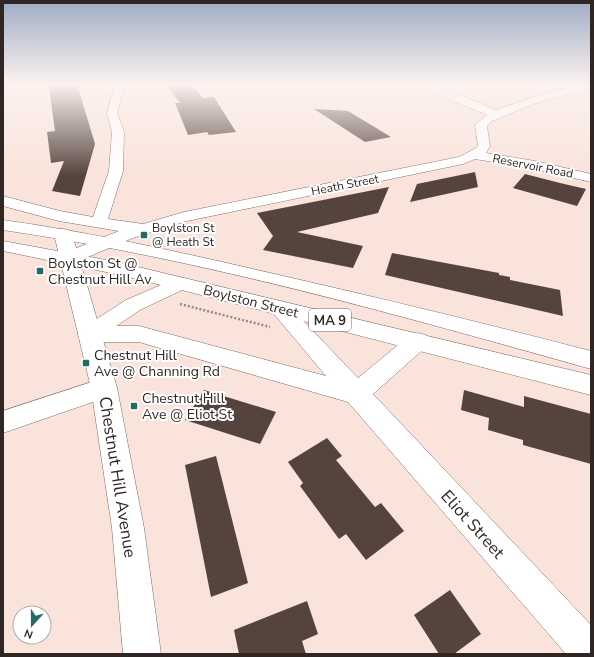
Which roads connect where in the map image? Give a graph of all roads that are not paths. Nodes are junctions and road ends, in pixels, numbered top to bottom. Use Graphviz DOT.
graph roads {
  1 [pos="113,115"];
  2 [pos="495,115"];
  3 [pos="474,155"];
  4 [pos="591,178"];
  5 [pos="3,201"];
  6 [pos="184,217"];
  7 [pos="99,222"];
  8 [pos="3,226"];
  9 [pos="153,226"];
  10 [pos="63,234"];
  11 [pos="105,242"];
  12 [pos="3,246"];
  13 [pos="69,258"];
  14 [pos="178,293"];
  15 [pos="275,318"];
  16 [pos="89,334"];
  17 [pos="418,341"];
  18 [pos="591,360"];
  19 [pos="591,385"];
  20 [pos="104,388"];
  21 [pos="356,394"];
  22 [pos="3,422"];
  23 [pos="591,653"];
  24 [pos="142,654"];
  1 -- 7 [label="main road"];
  2 -- 3 [label="main road"];
  3 -- 4 [label="main road, Reservoir Road"];
  3 -- 6 [label="main road, Heath Street"];
  5 -- 7 [label="main road"];
  6 -- 7 [label="main road"];
  6 -- 9 [label="main road, Heath Street"];
  7 -- 9 [label="main road"];
  8 -- 10 [label="main road, Boylston Street / MA 9"];
  9 -- 11 [label="main road, Heath Street"];
  10 -- 11 [label="main road, Boylston Street / MA 9"];
  10 -- 13 [label="main road, Chestnut Hill Avenue"];
  11 -- 13 [label="main road, Heath Street"];
  11 -- 18 [label="main road, Boylston Street / MA 9"];
  12 -- 13 [label="main road, Boylston Street / MA 9"];
  13 -- 14 [label="main road, Boylston Street / MA 9"];
  13 -- 16 [label="main road, Chestnut Hill Avenue"];
  14 -- 15 [label="main road, Boylston Street / MA 9"];
  14 -- 16 [label="main road"];
  15 -- 17 [label="main road, Boylston Street / MA 9"];
  15 -- 21 [label="main road, Eliot Street"];
  16 -- 20 [label="main road, Chestnut Hill Avenue"];
  16 -- 21 [label="main road"];
  17 -- 19 [label="main road, Boylston Street / MA 9"];
  17 -- 21 [label="main road"];
  20 -- 22 [label="main road"];
  20 -- 24 [label="main road, Chestnut Hill Avenue"];
  21 -- 23 [label="main road, Eliot Street"];
}
